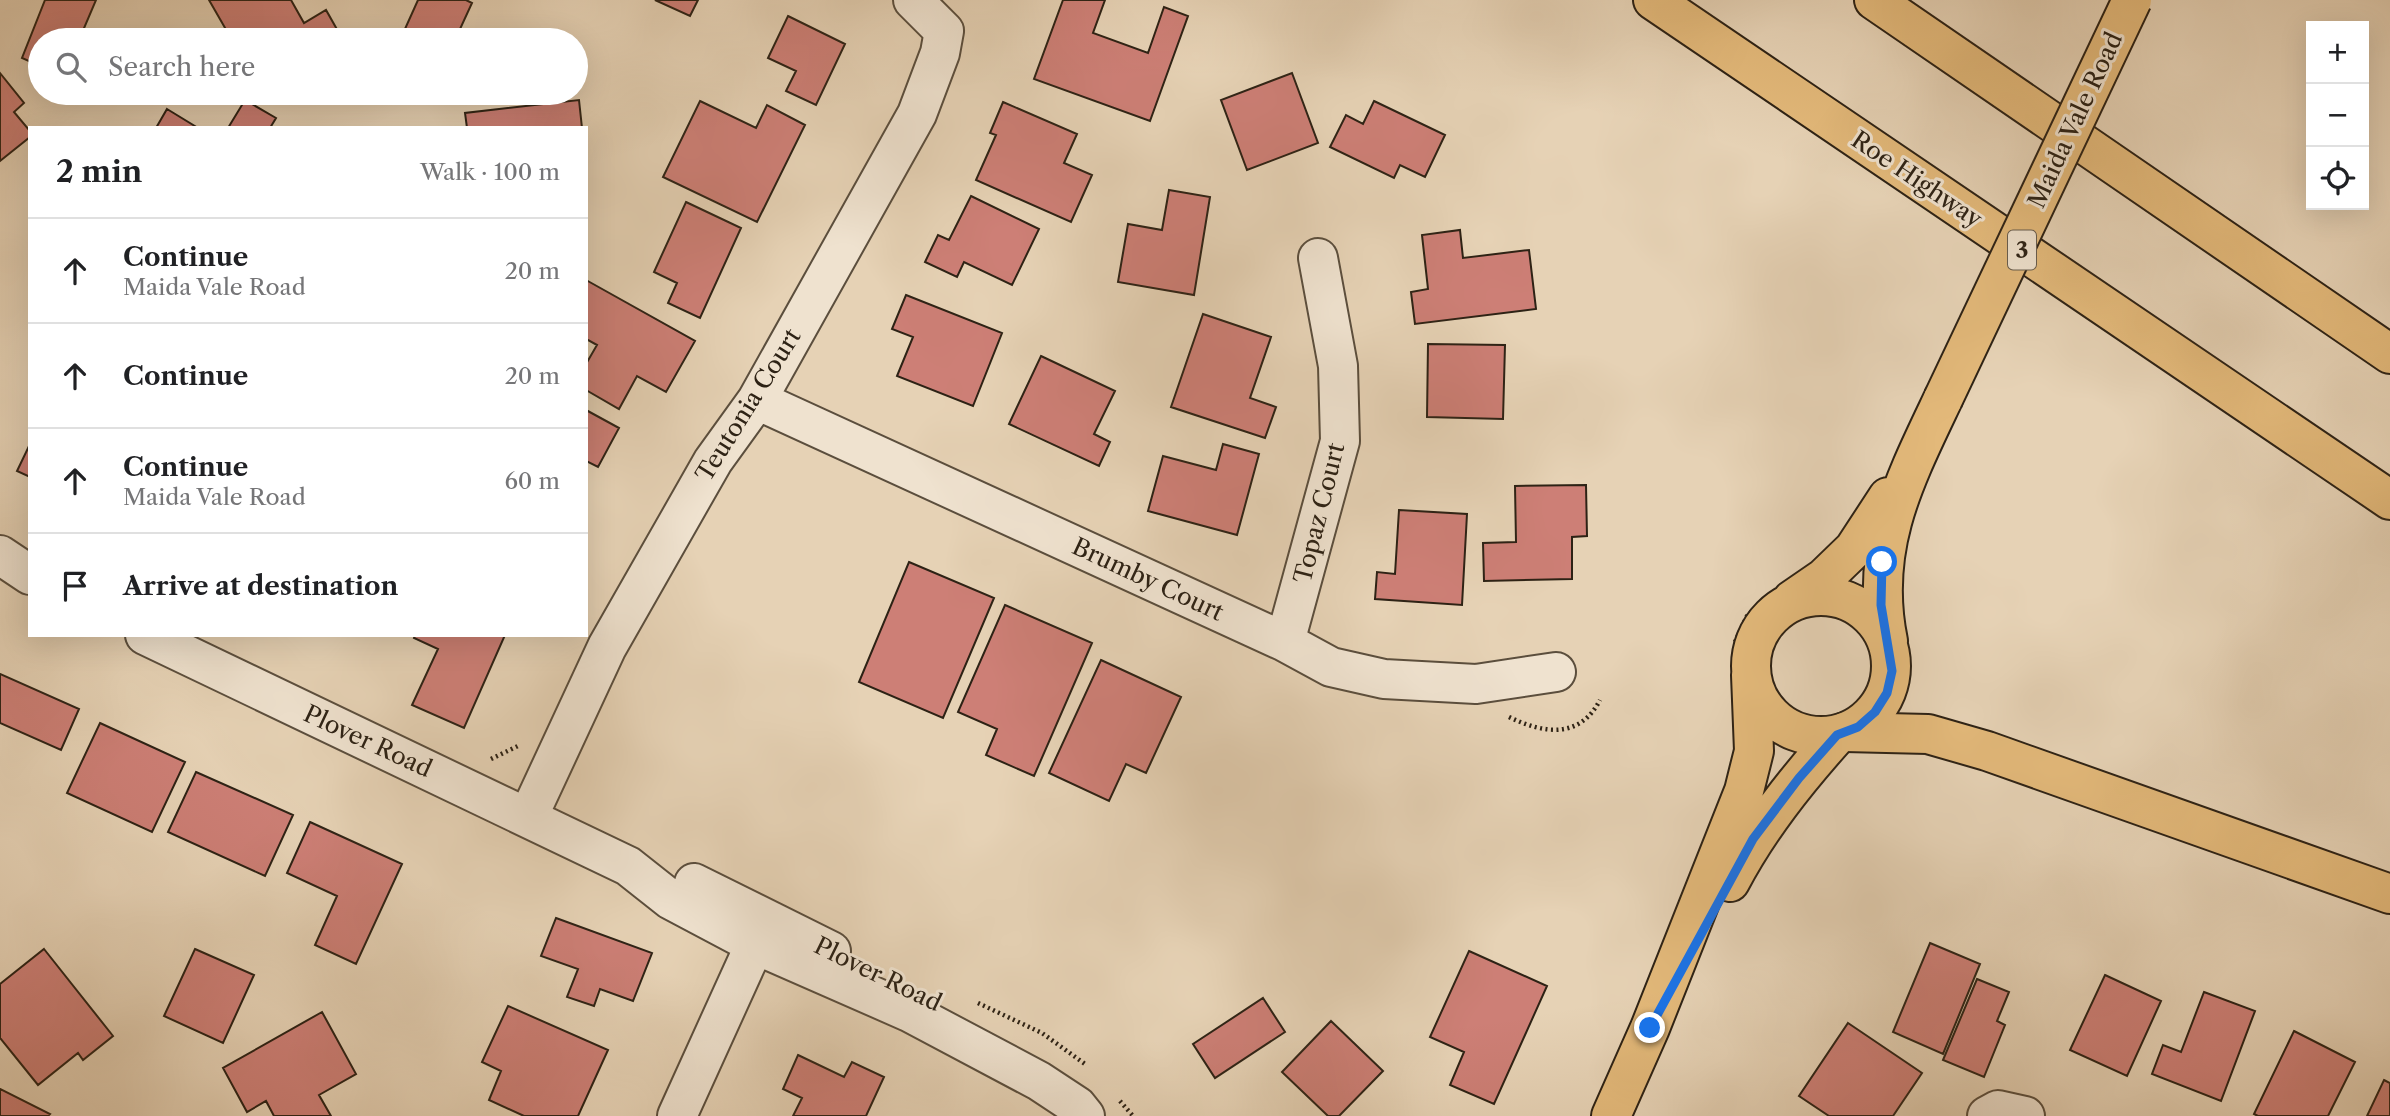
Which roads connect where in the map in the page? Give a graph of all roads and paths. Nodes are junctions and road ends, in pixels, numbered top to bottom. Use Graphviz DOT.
graph roads {
  1 [pos="913,0"];
  2 [pos="1653,0"];
  3 [pos="1874,0"];
  4 [pos="2132,0"];
  5 [pos="1318,258"];
  6 [pos="2390,354"];
  7 [pos="757,400"];
  8 [pos="1910,467"];
  9 [pos="2390,500"];
  10 [pos="0,555"];
  11 [pos="28,574"];
  12 [pos="1778,610"];
  13 [pos="149,637"];
  14 [pos="1285,642"];
  15 [pos="1890,649"];
  16 [pos="1556,672"];
  17 [pos="1751,675"];
  18 [pos="1600,700"];
  19 [pos="1502,713"];
  20 [pos="1841,734"];
  21 [pos="528,817"];
  22 [pos="2390,894"];
  23 [pos="760,931"];
  24 [pos="1650,1028"];
  25 [pos="677,1116"];
  26 [pos="1085,1116"];
  27 [pos="1110,1116"];
  28 [pos="1611,1116"];
  29 [pos="1987,1116"];
  30 [pos="2025,1116"];
  1 -- 7 [label="street, Teutonia Court"];
  2 -- 9 [label="main road, Roe Highway / 3"];
  3 -- 6 [label="main road"];
  4 -- 8 [label="main road, Maida Vale Road, bridge"];
  5 -- 14 [label="street, Topaz Court"];
  7 -- 14 [label="street, Brumby Court"];
  7 -- 21 [label="street, Teutonia Court"];
  8 -- 12 [label="main road, Maida Vale Road"];
  8 -- 15 [label="main road, Maida Vale Road"];
  10 -- 11 [label="street"];
  12 -- 15 [label="main road"];
  12 -- 17 [label="main road"];
  13 -- 21 [label="street, Plover Road"];
  14 -- 16 [label="street, Brumby Court"];
  15 -- 20 [label="main road"];
  17 -- 20 [label="main road"];
  17 -- 24 [label="main road"];
  18 -- 19 [label="path"];
  20 -- 22 [label="main road"];
  20 -- 24 [label="main road"];
  21 -- 23 [label="street, Plover Road"];
  23 -- 25 [label="street"];
  23 -- 26 [label="street, Plover Road"];
  23 -- 27 [label="street, Plover Road"];
  24 -- 28 [label="main road"];
  29 -- 30 [label="street"];
}
